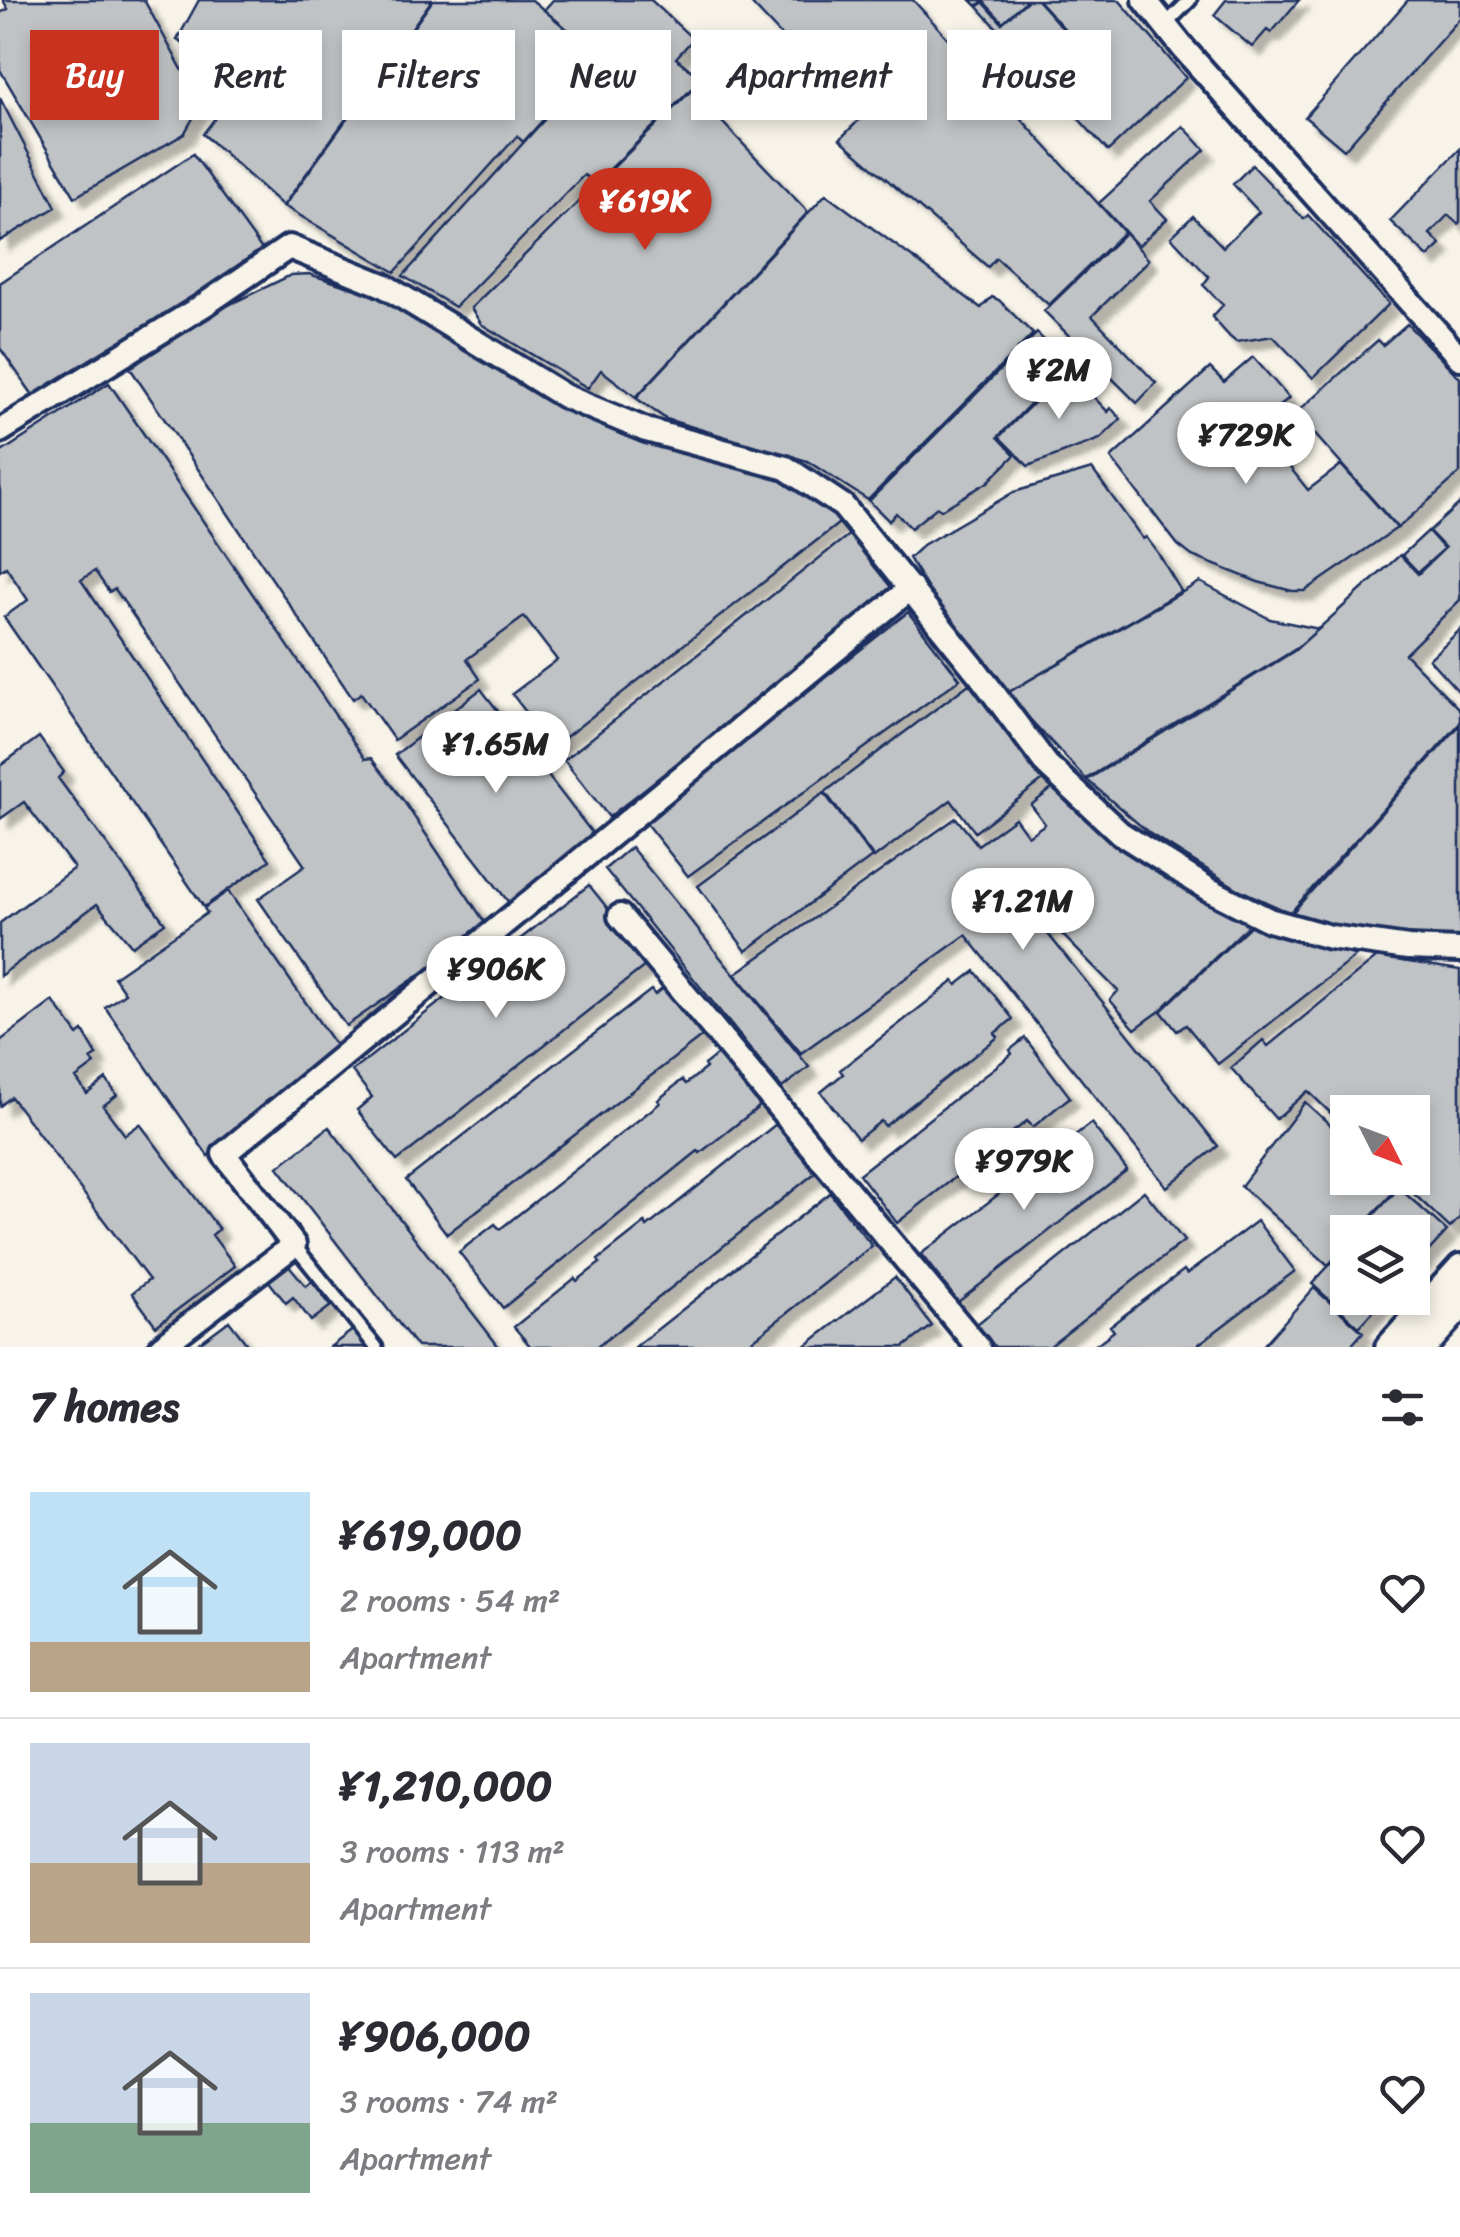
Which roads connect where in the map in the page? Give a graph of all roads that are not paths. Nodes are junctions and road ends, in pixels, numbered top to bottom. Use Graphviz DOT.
graph roads {
  1 [pos="1145,0"];
  2 [pos="1190,0"];
  3 [pos="1165,25"];
  4 [pos="1460,358"];
  5 [pos="0,431"];
  6 [pos="911,588"];
  7 [pos="620,916"];
  8 [pos="1460,950"];
  9 [pos="294,1245"];
  10 [pos="1460,1266"];
  11 [pos="1460,1297"];
  12 [pos="162,1347"];
  13 [pos="376,1347"];
  14 [pos="978,1347"];
  15 [pos="1387,1347"];
  16 [pos="1415,1347"];
  1 -- 3 [label="street"];
  2 -- 3 [label="lane"];
  3 -- 4 [label="street"];
  5 -- 6 [label="street"];
  6 -- 8 [label="street"];
  6 -- 9 [label="street"];
  7 -- 14 [label="street"];
  9 -- 12 [label="street"];
  9 -- 13 [label="lane"];
  10 -- 15 [label="street"];
  11 -- 16 [label="main road"];
}
